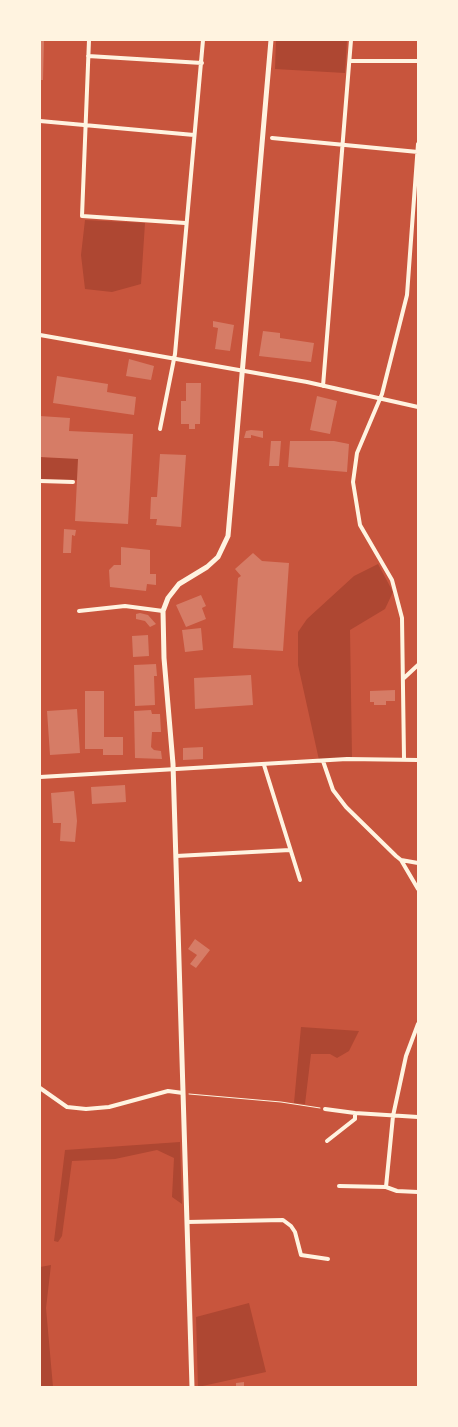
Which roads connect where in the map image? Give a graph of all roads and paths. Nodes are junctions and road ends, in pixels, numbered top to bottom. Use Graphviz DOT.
graph roads {
  1 [pos="88,40"];
  2 [pos="203,40"];
  3 [pos="271,40"];
  4 [pos="351,40"];
  5 [pos="88,56"];
  6 [pos="350,61"];
  7 [pos="418,61"];
  8 [pos="202,63"];
  9 [pos="40,121"];
  10 [pos="84,124"];
  11 [pos="194,135"];
  12 [pos="272,138"];
  13 [pos="342,144"];
  14 [pos="418,144"];
  15 [pos="418,152"];
  16 [pos="186,223"];
  17 [pos="40,335"];
  18 [pos="174,359"];
  19 [pos="242,371"];
  20 [pos="324,386"];
  21 [pos="380,398"];
  22 [pos="418,408"];
  23 [pos="160,428"];
  24 [pos="40,481"];
  25 [pos="73,482"];
  26 [pos="79,611"];
  27 [pos="163,611"];
  28 [pos="418,665"];
  29 [pos="404,678"];
  30 [pos="404,758"];
  31 [pos="418,760"];
  32 [pos="323,761"];
  33 [pos="264,765"];
  34 [pos="173,770"];
  35 [pos="40,777"];
  36 [pos="290,850"];
  37 [pos="176,856"];
  38 [pos="401,860"];
  39 [pos="418,863"];
  40 [pos="300,880"];
  41 [pos="418,889"];
  42 [pos="418,1024"];
  43 [pos="40,1088"];
  44 [pos="183,1093"];
  45 [pos="325,1109"];
  46 [pos="355,1113"];
  47 [pos="393,1116"];
  48 [pos="418,1117"];
  49 [pos="327,1141"];
  50 [pos="339,1186"];
  51 [pos="386,1187"];
  52 [pos="418,1192"];
  53 [pos="187,1222"];
  54 [pos="328,1259"];
  55 [pos="192,1387"];
  1 -- 5 [label="street"];
  2 -- 8 [label="street"];
  3 -- 19 [label="street"];
  4 -- 6 [label="street"];
  5 -- 8 [label="street"];
  5 -- 10 [label="street"];
  6 -- 7 [label="street"];
  6 -- 13 [label="street"];
  8 -- 11 [label="street"];
  9 -- 10 [label="street"];
  10 -- 11 [label="street"];
  10 -- 16 [label="street"];
  11 -- 16 [label="street"];
  12 -- 13 [label="street"];
  13 -- 15 [label="street"];
  13 -- 20 [label="street"];
  14 -- 15 [label="street"];
  15 -- 21 [label="street"];
  16 -- 18 [label="street"];
  17 -- 18 [label="street"];
  18 -- 19 [label="street"];
  18 -- 23 [label="street"];
  19 -- 20 [label="street"];
  19 -- 27 [label="street"];
  20 -- 21 [label="street"];
  21 -- 22 [label="street"];
  21 -- 29 [label="street"];
  24 -- 25 [label="street"];
  26 -- 27 [label="street"];
  27 -- 34 [label="street"];
  28 -- 29 [label="street"];
  29 -- 30 [label="street"];
  30 -- 31 [label="street"];
  30 -- 32 [label="street"];
  32 -- 33 [label="street"];
  32 -- 38 [label="street"];
  33 -- 34 [label="street"];
  33 -- 36 [label="street"];
  34 -- 35 [label="street"];
  34 -- 37 [label="street"];
  36 -- 37 [label="street"];
  36 -- 40 [label="street"];
  37 -- 44 [label="street"];
  38 -- 39 [label="street"];
  38 -- 41 [label="street"];
  42 -- 47 [label="street"];
  43 -- 44 [label="street"];
  44 -- 45 [label="path"];
  44 -- 53 [label="street"];
  45 -- 46 [label="street"];
  46 -- 47 [label="street"];
  46 -- 49 [label="street"];
  47 -- 48 [label="street"];
  47 -- 51 [label="street"];
  50 -- 51 [label="street"];
  51 -- 52 [label="street"];
  53 -- 54 [label="street"];
  53 -- 55 [label="street"];
}
